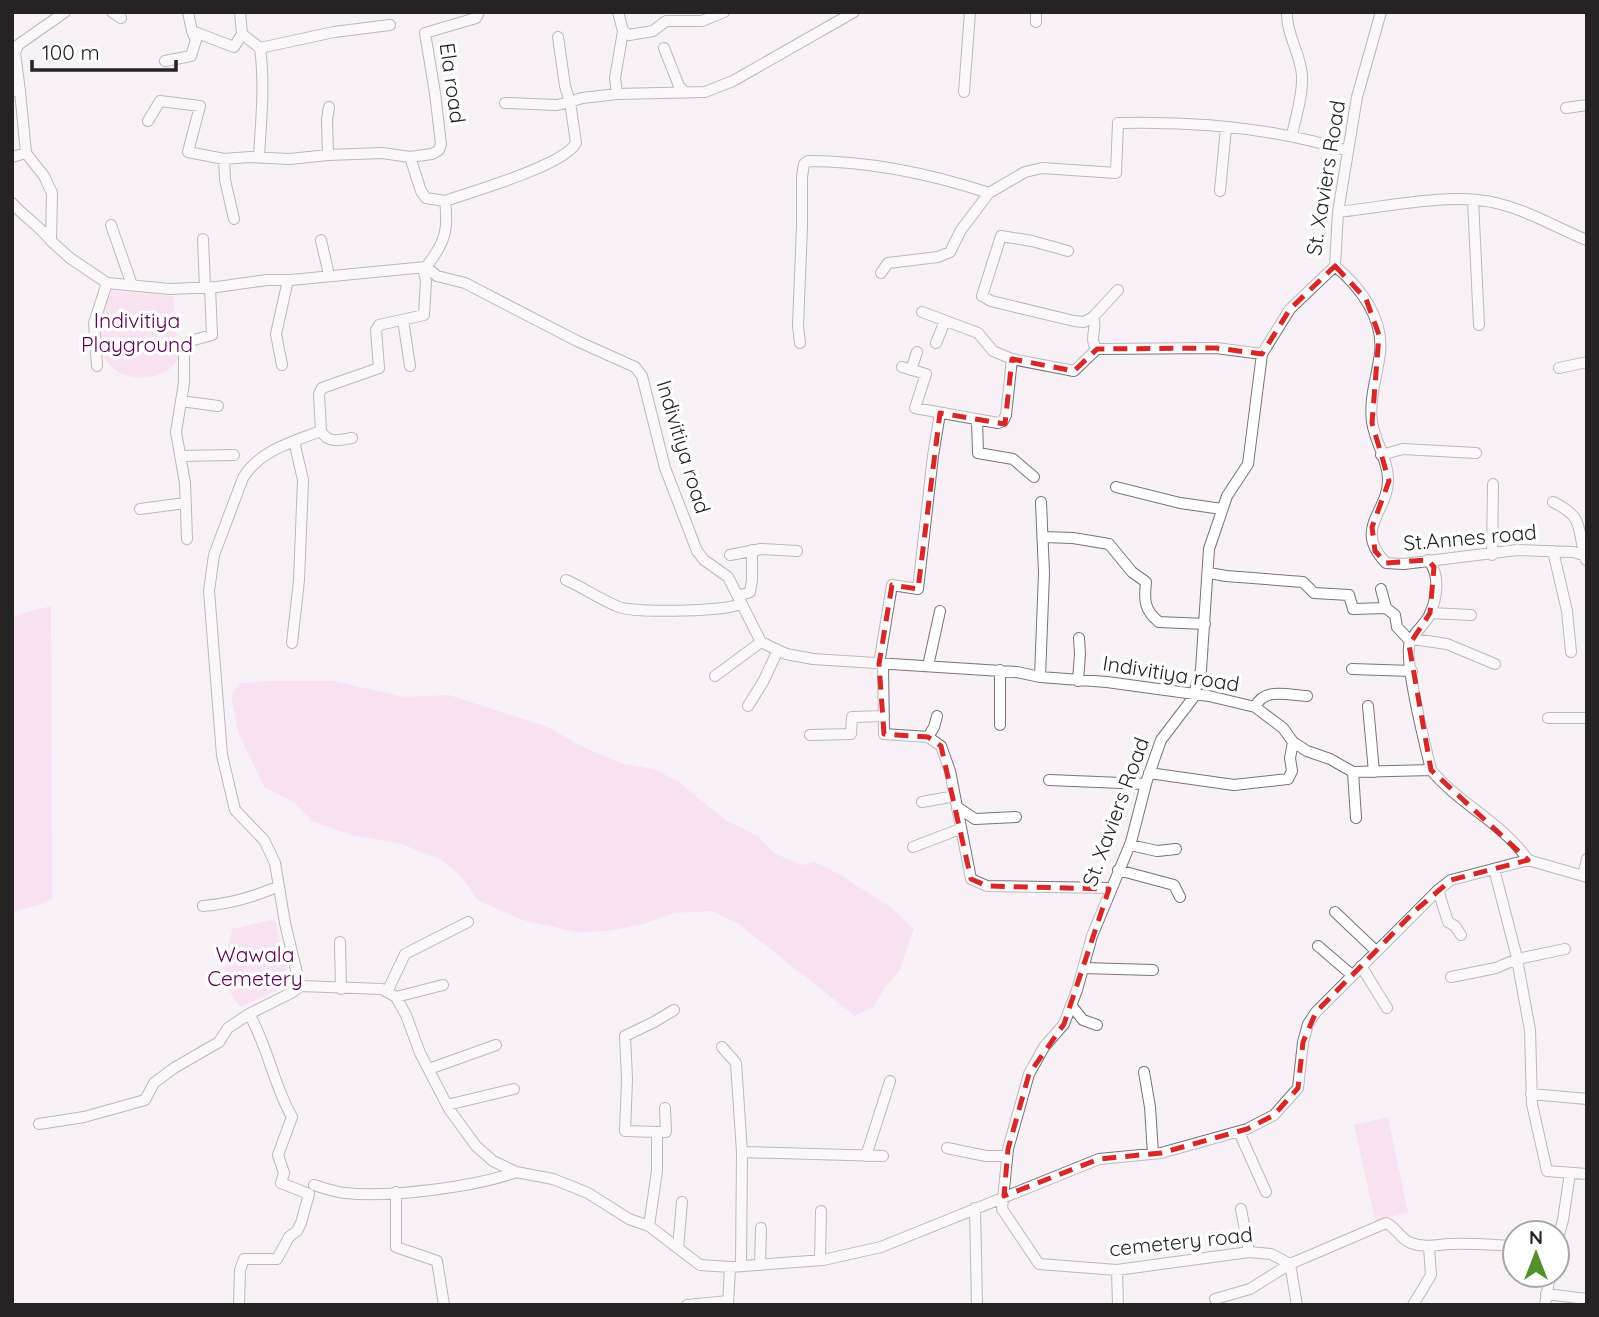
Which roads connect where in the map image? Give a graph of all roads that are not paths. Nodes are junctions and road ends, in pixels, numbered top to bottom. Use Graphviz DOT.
graph roads {
  1 [pos="65,12"];
  2 [pos="188,12"];
  3 [pos="240,12"];
  4 [pos="479,12"];
  5 [pos="618,12"];
  6 [pos="724,12"];
  7 [pos="854,12"];
  8 [pos="970,12"];
  9 [pos="1287,12"];
  10 [pos="1381,12"];
  11 [pos="667,17"];
  12 [pos="390,25"];
  13 [pos="192,31"];
  14 [pos="623,31"];
  15 [pos="242,34"];
  16 [pos="558,37"];
  17 [pos="15,45"];
  18 [pos="260,48"];
  19 [pos="664,48"];
  20 [pos="165,61"];
  21 [pos="16,91"];
  22 [pos="964,92"];
  23 [pos="686,93"];
  24 [pos="617,94"];
  25 [pos="570,102"];
  26 [pos="505,103"];
  27 [pos="1587,105"];
  28 [pos="329,107"];
  29 [pos="1566,108"];
  30 [pos="148,121"];
  31 [pos="1226,128"];
  32 [pos="1292,135"];
  33 [pos="1348,151"];
  34 [pos="26,153"];
  35 [pos="328,155"];
  36 [pos="12,157"];
  37 [pos="259,157"];
  38 [pos="410,157"];
  39 [pos="224,159"];
  40 [pos="1220,191"];
  41 [pos="989,193"];
  42 [pos="1473,200"];
  43 [pos="446,201"];
  44 [pos="12,203"];
  45 [pos="1338,212"];
  46 [pos="234,219"];
  47 [pos="111,225"];
  48 [pos="203,239"];
  49 [pos="321,240"];
  50 [pos="1587,240"];
  51 [pos="51,241"];
  52 [pos="1068,251"];
  53 [pos="1335,265"];
  54 [pos="424,267"];
  55 [pos="881,273"];
  56 [pos="328,275"];
  57 [pos="288,280"];
  58 [pos="107,283"];
  59 [pos="132,285"];
  60 [pos="208,287"];
  61 [pos="1118,289"];
  62 [pos="922,312"];
  63 [pos="1093,317"];
  64 [pos="404,320"];
  65 [pos="945,321"];
  66 [pos="1479,325"];
  67 [pos="936,342"];
  68 [pos="800,343"];
  69 [pos="1097,349"];
  70 [pos="917,352"];
  71 [pos="1262,354"];
  72 [pos="1012,359"];
  73 [pos="1587,362"];
  74 [pos="282,365"];
  75 [pos="97,366"];
  76 [pos="410,366"];
  77 [pos="1559,368"];
  78 [pos="181,401"];
  79 [pos="218,406"];
  80 [pos="940,413"];
  81 [pos="977,419"];
  82 [pos="321,430"];
  83 [pos="352,438"];
  84 [pos="294,441"];
  85 [pos="1476,453"];
  86 [pos="1381,454"];
  87 [pos="234,455"];
  88 [pos="180,456"];
  89 [pos="1034,477"];
  90 [pos="1493,484"];
  91 [pos="1115,487"];
  92 [pos="1041,502"];
  93 [pos="1553,502"];
  94 [pos="185,503"];
  95 [pos="140,509"];
  96 [pos="1222,509"];
  97 [pos="1043,537"];
  98 [pos="187,539"];
  99 [pos="752,550"];
  100 [pos="797,551"];
  101 [pos="1553,551"];
  102 [pos="730,555"];
  103 [pos="1492,555"];
  104 [pos="1586,558"];
  105 [pos="1428,560"];
  106 [pos="1209,573"];
  107 [pos="566,580"];
  108 [pos="1381,589"];
  109 [pos="740,600"];
  110 [pos="1386,608"];
  111 [pos="940,611"];
  112 [pos="1430,613"];
  113 [pos="1471,615"];
  114 [pos="1205,624"];
  115 [pos="1079,638"];
  116 [pos="1412,640"];
  117 [pos="761,642"];
  118 [pos="292,643"];
  119 [pos="778,650"];
  120 [pos="1571,652"];
  121 [pos="881,664"];
  122 [pos="1495,664"];
  123 [pos="929,666"];
  124 [pos="1352,669"];
  125 [pos="1000,670"];
  126 [pos="1412,671"];
  127 [pos="715,676"];
  128 [pos="1040,677"];
  129 [pos="1078,681"];
  130 [pos="1194,693"];
  131 [pos="1307,696"];
  132 [pos="748,706"];
  133 [pos="1368,706"];
  134 [pos="1255,707"];
  135 [pos="884,716"];
  136 [pos="937,716"];
  137 [pos="1548,718"];
  138 [pos="1587,718"];
  139 [pos="1000,725"];
  140 [pos="810,735"];
  141 [pos="928,737"];
  142 [pos="1293,742"];
  143 [pos="1431,770"];
  144 [pos="1353,772"];
  145 [pos="1374,772"];
  146 [pos="1147,778"];
  147 [pos="1049,780"];
  148 [pos="922,802"];
  149 [pos="956,802"];
  150 [pos="1016,817"];
  151 [pos="1356,818"];
  152 [pos="961,829"];
  153 [pos="1130,845"];
  154 [pos="913,847"];
  155 [pos="1176,849"];
  156 [pos="1587,859"];
  157 [pos="1528,860"];
  158 [pos="1494,869"];
  159 [pos="1118,870"];
  160 [pos="1585,877"];
  161 [pos="279,886"];
  162 [pos="1110,888"];
  163 [pos="1438,890"];
  164 [pos="1180,897"];
  165 [pos="203,906"];
  166 [pos="1335,912"];
  167 [pos="468,922"];
  168 [pos="1461,935"];
  169 [pos="340,943"];
  170 [pos="1318,946"];
  171 [pos="1565,949"];
  172 [pos="1376,951"];
  173 [pos="1517,959"];
  174 [pos="1361,966"];
  175 [pos="1083,968"];
  176 [pos="1153,970"];
  177 [pos="1352,975"];
  178 [pos="1451,977"];
  179 [pos="443,985"];
  180 [pos="300,986"];
  181 [pos="341,989"];
  182 [pos="392,995"];
  183 [pos="1071,1005"];
  184 [pos="1387,1008"];
  185 [pos="674,1010"];
  186 [pos="249,1014"];
  187 [pos="1097,1026"];
  188 [pos="496,1045"];
  189 [pos="722,1046"];
  190 [pos="429,1069"];
  191 [pos="1144,1072"];
  192 [pos="890,1082"];
  193 [pos="514,1089"];
  194 [pos="1531,1094"];
  195 [pos="1587,1099"];
  196 [pos="447,1105"];
  197 [pos="665,1108"];
  198 [pos="38,1124"];
  199 [pos="657,1132"];
  200 [pos="1239,1132"];
  201 [pos="947,1148"];
  202 [pos="742,1152"];
  203 [pos="1153,1154"];
  204 [pos="866,1156"];
  205 [pos="883,1156"];
  206 [pos="1007,1156"];
  207 [pos="516,1172"];
  208 [pos="1570,1174"];
  209 [pos="1587,1174"];
  210 [pos="314,1185"];
  211 [pos="396,1192"];
  212 [pos="1266,1192"];
  213 [pos="1004,1196"];
  214 [pos="682,1202"];
  215 [pos="975,1208"];
  216 [pos="1241,1209"];
  217 [pos="821,1211"];
  218 [pos="1563,1219"];
  219 [pos="649,1226"];
  220 [pos="761,1228"];
  221 [pos="1501,1246"];
  222 [pos="1429,1247"];
  223 [pos="678,1248"];
  224 [pos="1249,1252"];
  225 [pos="820,1260"];
  226 [pos="1290,1264"];
  227 [pos="760,1265"];
  228 [pos="735,1267"];
  229 [pos="1117,1270"];
  230 [pos="1215,1299"];
  231 [pos="1545,1299"];
  232 [pos="1587,1299"];
  233 [pos="728,1303"];
  234 [pos="239,1305"];
  235 [pos="444,1305"];
  236 [pos="687,1305"];
  237 [pos="977,1305"];
  238 [pos="1118,1305"];
  239 [pos="1297,1305"];
  240 [pos="1413,1305"];
  1 -- 17 [label="street"];
  2 -- 13 [label="street"];
  3 -- 15 [label="street"];
  4 -- 38 [label="street, Ela road"];
  5 -- 14 [label="street"];
  6 -- 11 [label="street"];
  7 -- 23 [label="street"];
  8 -- 22 [label="street"];
  9 -- 32 [label="street"];
  10 -- 33 [label="street, St. Xaviers Road"];
  11 -- 14 [label="street"];
  12 -- 18 [label="street"];
  13 -- 15 [label="street"];
  13 -- 20 [label="street"];
  14 -- 24 [label="street"];
  15 -- 18 [label="street"];
  16 -- 25 [label="street"];
  17 -- 21 [label="street"];
  18 -- 37 [label="street"];
  19 -- 23 [label="street"];
  21 -- 34 [label="street"];
  23 -- 24 [label="street"];
  24 -- 25 [label="street"];
  25 -- 26 [label="street"];
  25 -- 43 [label="street"];
  27 -- 29 [label="street"];
  28 -- 35 [label="street"];
  30 -- 39 [label="street"];
  31 -- 32 [label="street"];
  31 -- 40 [label="street"];
  31 -- 41 [label="street"];
  32 -- 33 [label="street"];
  33 -- 45 [label="street, St. Xaviers Road"];
  34 -- 36 [label="street"];
  34 -- 51 [label="street"];
  35 -- 37 [label="street"];
  35 -- 38 [label="street"];
  37 -- 39 [label="street"];
  38 -- 43 [label="street"];
  39 -- 46 [label="street"];
  41 -- 55 [label="street"];
  41 -- 68 [label="street"];
  42 -- 45 [label="street"];
  42 -- 50 [label="street"];
  42 -- 66 [label="street"];
  43 -- 54 [label="street"];
  44 -- 51 [label="street, Indivitiya road"];
  45 -- 53 [label="street, St. Xaviers Road"];
  47 -- 59 [label="street"];
  48 -- 60 [label="street"];
  49 -- 56 [label="street"];
  51 -- 58 [label="street, Indivitiya road"];
  52 -- 63 [label="street"];
  53 -- 71 [label="street, St. Xaviers Road"];
  53 -- 86 [label="street, St.Annes road"];
  54 -- 56 [label="street, Indivitiya road"];
  54 -- 64 [label="street"];
  54 -- 109 [label="street, Indivitiya road"];
  56 -- 57 [label="street, Indivitiya road"];
  57 -- 60 [label="street, Indivitiya road"];
  57 -- 74 [label="street"];
  58 -- 59 [label="street, Indivitiya road"];
  58 -- 75 [label="street"];
  59 -- 60 [label="street, Indivitiya road"];
  60 -- 78 [label="street"];
  61 -- 63 [label="street"];
  62 -- 65 [label="street"];
  63 -- 69 [label="street"];
  64 -- 76 [label="street"];
  64 -- 82 [label="street"];
  65 -- 67 [label="street"];
  65 -- 72 [label="street"];
  69 -- 71 [label="street"];
  69 -- 72 [label="street"];
  70 -- 80 [label="street"];
  71 -- 96 [label="street, St. Xaviers Road"];
  72 -- 81 [label="street"];
  73 -- 77 [label="street"];
  78 -- 79 [label="street"];
  78 -- 88 [label="street"];
  80 -- 81 [label="street"];
  80 -- 121 [label="street"];
  81 -- 89 [label="street"];
  82 -- 83 [label="street"];
  82 -- 84 [label="street"];
  84 -- 118 [label="street"];
  84 -- 161 [label="street"];
  85 -- 86 [label="street"];
  86 -- 105 [label="street, St.Annes road"];
  87 -- 88 [label="street"];
  88 -- 94 [label="street"];
  90 -- 103 [label="street"];
  91 -- 96 [label="street"];
  92 -- 97 [label="street"];
  93 -- 104 [label="street"];
  94 -- 95 [label="street"];
  94 -- 98 [label="street"];
  96 -- 106 [label="street, St. Xaviers Road"];
  97 -- 114 [label="street"];
  97 -- 128 [label="street"];
  99 -- 100 [label="street"];
  99 -- 102 [label="street"];
  99 -- 109 [label="street"];
  101 -- 103 [label="street, St.Annes road"];
  101 -- 104 [label="street, St.Annes road"];
  101 -- 120 [label="street"];
  103 -- 105 [label="street, St.Annes road"];
  105 -- 112 [label="street"];
  106 -- 110 [label="street"];
  106 -- 114 [label="street, St. Xaviers Road"];
  107 -- 109 [label="street"];
  108 -- 110 [label="street"];
  109 -- 117 [label="street, Indivitiya road"];
  110 -- 116 [label="street"];
  111 -- 123 [label="street"];
  112 -- 113 [label="street"];
  112 -- 116 [label="street"];
  114 -- 130 [label="street, St. Xaviers Road"];
  115 -- 129 [label="street"];
  116 -- 122 [label="street"];
  116 -- 126 [label="street"];
  117 -- 119 [label="street, Indivitiya road"];
  117 -- 127 [label="street"];
  119 -- 121 [label="street, Indivitiya road"];
  119 -- 132 [label="street"];
  121 -- 123 [label="street, Indivitiya road"];
  121 -- 135 [label="street"];
  123 -- 125 [label="street, Indivitiya road"];
  124 -- 126 [label="street"];
  125 -- 128 [label="street, Indivitiya road"];
  125 -- 139 [label="street"];
  126 -- 143 [label="street"];
  128 -- 129 [label="street, Indivitiya road"];
  129 -- 130 [label="street, Indivitiya road"];
  130 -- 134 [label="street, Indivitiya road"];
  130 -- 146 [label="street, St. Xaviers Road"];
  131 -- 134 [label="street"];
  133 -- 145 [label="street"];
  134 -- 142 [label="street, Indivitiya road"];
  135 -- 140 [label="street"];
  135 -- 141 [label="street"];
  136 -- 141 [label="street"];
  137 -- 138 [label="street"];
  141 -- 149 [label="street"];
  142 -- 144 [label="street, Indivitiya road"];
  142 -- 146 [label="street"];
  143 -- 145 [label="street, Indivitiya road"];
  143 -- 157 [label="street"];
  144 -- 145 [label="street, Indivitiya road"];
  144 -- 151 [label="street"];
  146 -- 147 [label="street"];
  146 -- 153 [label="street, St. Xaviers Road"];
  148 -- 149 [label="street"];
  149 -- 150 [label="street"];
  149 -- 152 [label="street"];
  152 -- 154 [label="street"];
  152 -- 162 [label="street"];
  153 -- 155 [label="street"];
  153 -- 159 [label="street, St. Xaviers Road"];
  156 -- 160 [label="street"];
  157 -- 158 [label="street"];
  157 -- 160 [label="street"];
  158 -- 163 [label="street"];
  158 -- 173 [label="street"];
  159 -- 162 [label="street, St. Xaviers Road"];
  159 -- 164 [label="street"];
  161 -- 165 [label="street"];
  161 -- 180 [label="street"];
  162 -- 175 [label="street, St. Xaviers Road"];
  163 -- 168 [label="street"];
  163 -- 172 [label="street"];
  166 -- 172 [label="street"];
  167 -- 182 [label="street"];
  169 -- 181 [label="street"];
  170 -- 177 [label="street"];
  171 -- 173 [label="street"];
  172 -- 174 [label="street"];
  173 -- 178 [label="street"];
  173 -- 194 [label="street"];
  174 -- 177 [label="street"];
  174 -- 184 [label="street"];
  175 -- 176 [label="street"];
  175 -- 183 [label="street, St. Xaviers Road"];
  177 -- 200 [label="street"];
  179 -- 182 [label="street"];
  180 -- 181 [label="street"];
  180 -- 186 [label="street"];
  181 -- 182 [label="street"];
  182 -- 190 [label="street"];
  183 -- 187 [label="street"];
  183 -- 206 [label="street, St. Xaviers Road"];
  185 -- 199 [label="street"];
  186 -- 198 [label="street"];
  186 -- 234 [label="street"];
  188 -- 190 [label="street"];
  189 -- 202 [label="street"];
  190 -- 196 [label="street"];
  191 -- 203 [label="street"];
  192 -- 204 [label="street"];
  193 -- 196 [label="street"];
  194 -- 195 [label="street"];
  194 -- 208 [label="street"];
  196 -- 207 [label="street"];
  197 -- 199 [label="street"];
  199 -- 219 [label="street"];
  200 -- 203 [label="street"];
  200 -- 212 [label="street"];
  201 -- 206 [label="street"];
  202 -- 204 [label="street"];
  202 -- 228 [label="street"];
  203 -- 213 [label="street"];
  204 -- 205 [label="street"];
  206 -- 213 [label="street, St. Xaviers Road"];
  207 -- 211 [label="street"];
  207 -- 219 [label="street"];
  208 -- 209 [label="street"];
  208 -- 218 [label="street"];
  210 -- 211 [label="street"];
  211 -- 235 [label="street"];
  213 -- 215 [label="street"];
  213 -- 229 [label="street, cemetery road"];
  214 -- 223 [label="street"];
  215 -- 225 [label="street"];
  215 -- 237 [label="street"];
  216 -- 224 [label="street"];
  217 -- 225 [label="street"];
  219 -- 223 [label="street"];
  220 -- 227 [label="street"];
  221 -- 222 [label="street"];
  222 -- 226 [label="street"];
  222 -- 240 [label="street"];
  223 -- 228 [label="street"];
  224 -- 226 [label="street, cemetery road"];
  224 -- 229 [label="street, cemetery road"];
  225 -- 227 [label="street"];
  226 -- 230 [label="street"];
  226 -- 239 [label="street"];
  227 -- 228 [label="street"];
  228 -- 233 [label="street"];
  229 -- 238 [label="street"];
  231 -- 232 [label="street"];
  233 -- 236 [label="street"];
}
